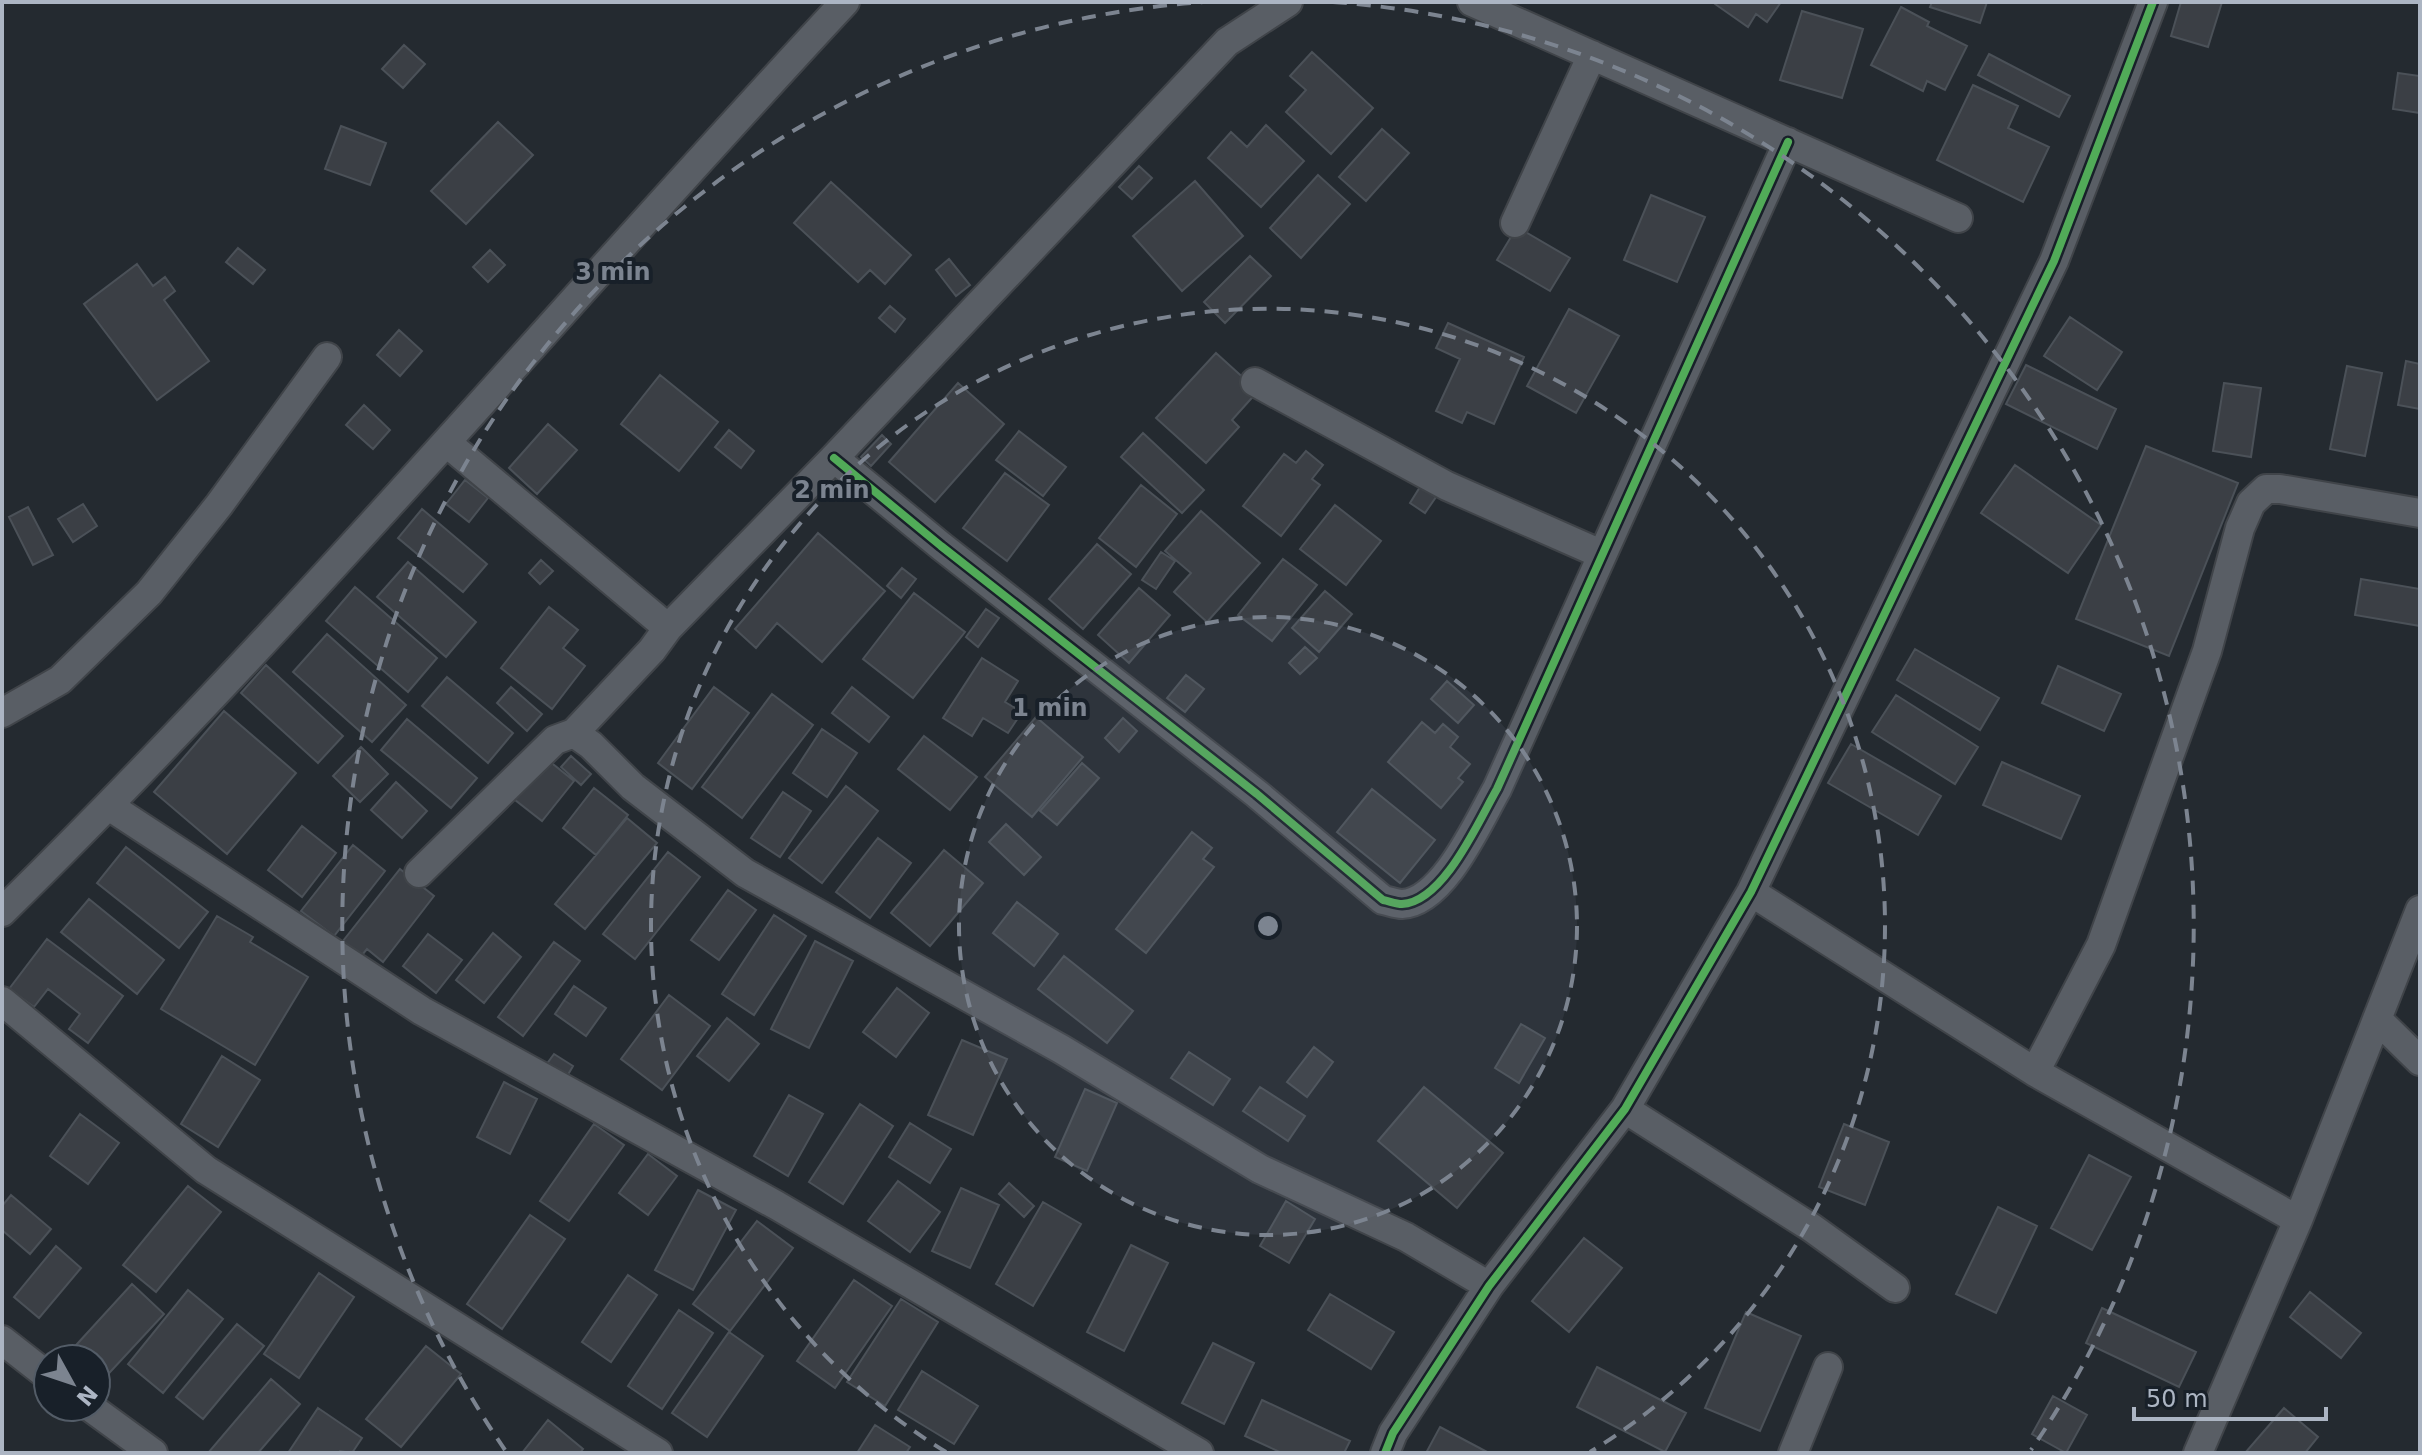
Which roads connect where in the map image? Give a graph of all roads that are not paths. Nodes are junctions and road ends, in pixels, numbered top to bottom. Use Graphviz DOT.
graph roads {
  1 [pos="845,2"];
  2 [pos="1288,2"];
  3 [pos="1472,2"];
  4 [pos="2153,2"];
  5 [pos="1592,55"];
  6 [pos="1788,142"];
  7 [pos="1958,218"];
  8 [pos="1515,223"];
  9 [pos="327,357"];
  10 [pos="1255,382"];
  11 [pos="447,443"];
  12 [pos="834,458"];
  13 [pos="2420,513"];
  14 [pos="1601,554"];
  15 [pos="668,628"];
  16 [pos="2,713"];
  17 [pos="574,733"];
  18 [pos="109,806"];
  19 [pos="419,873"];
  20 [pos="1751,892"];
  21 [pos="2420,910"];
  22 [pos="2,912"];
  23 [pos="2,1001"];
  24 [pos="2377,1019"];
  25 [pos="2420,1061"];
  26 [pos="2035,1072"];
  27 [pos="1625,1109"];
  28 [pos="2298,1220"];
  29 [pos="1489,1286"];
  30 [pos="1895,1288"];
  31 [pos="8,1356"];
  32 [pos="1828,1367"];
  33 [pos="32,1368"];
  34 [pos="112,1423"];
  35 [pos="153,1453"];
  36 [pos="658,1453"];
  37 [pos="1199,1453"];
  38 [pos="1385,1453"];
  39 [pos="1793,1453"];
  40 [pos="2198,1453"];
  1 -- 11 [label="street"];
  2 -- 12 [label="street"];
  3 -- 5 [label="street"];
  4 -- 20 [label="street"];
  5 -- 6 [label="street"];
  5 -- 8 [label="street"];
  6 -- 7 [label="street"];
  6 -- 14 [label="street"];
  9 -- 16 [label="street"];
  10 -- 14 [label="street"];
  11 -- 15 [label="street"];
  11 -- 18 [label="street"];
  12 -- 14 [label="street"];
  12 -- 15 [label="street"];
  13 -- 26 [label="street"];
  15 -- 17 [label="street"];
  17 -- 19 [label="street"];
  17 -- 29 [label="street"];
  18 -- 22 [label="street"];
  18 -- 37 [label="street"];
  20 -- 26 [label="street"];
  20 -- 27 [label="street"];
  21 -- 24 [label="street"];
  23 -- 36 [label="street"];
  24 -- 25 [label="street"];
  24 -- 28 [label="street"];
  26 -- 28 [label="street"];
  27 -- 29 [label="street"];
  27 -- 30 [label="street"];
  28 -- 40 [label="street"];
  29 -- 38 [label="street"];
  31 -- 33 [label="street"];
  32 -- 39 [label="street"];
  34 -- 35 [label="street"];
}
